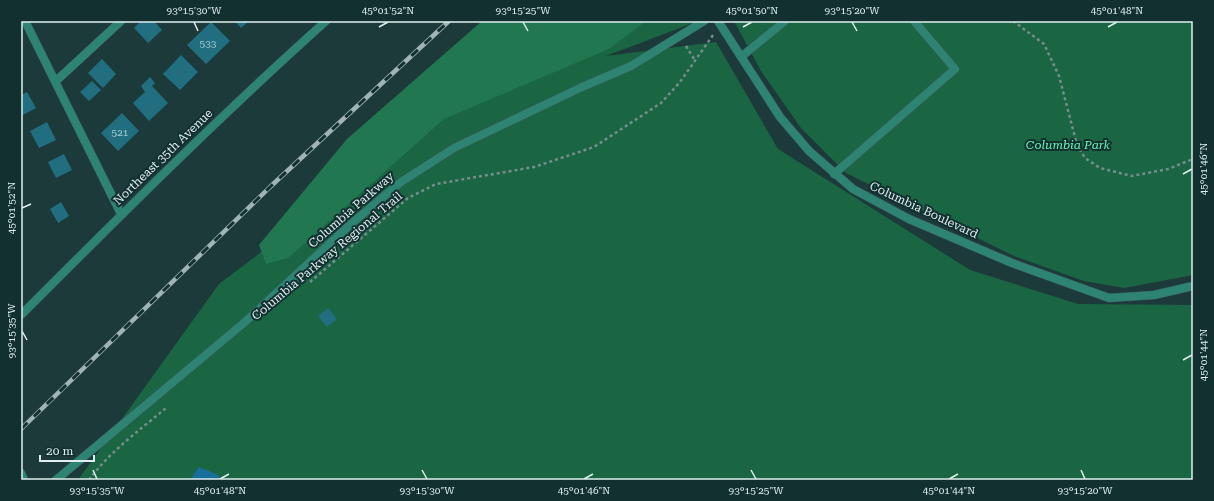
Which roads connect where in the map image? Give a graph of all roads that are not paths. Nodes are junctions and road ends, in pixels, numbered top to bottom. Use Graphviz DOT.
graph roads {
  1 [pos="26,21"];
  2 [pos="121,21"];
  3 [pos="326,21"];
  4 [pos="704,21"];
  5 [pos="718,21"];
  6 [pos="785,21"];
  7 [pos="914,21"];
  8 [pos="741,57"];
  9 [pos="56,81"];
  10 [pos="834,174"];
  11 [pos="121,214"];
  12 [pos="1193,286"];
  13 [pos="21,315"];
  14 [pos="21,473"];
  15 [pos="24,480"];
  16 [pos="56,480"];
  1 -- 9 [label="street"];
  2 -- 9 [label="street"];
  3 -- 11 [label="street, Northeast 35th Avenue"];
  4 -- 16 [label="street, Columbia Parkway"];
  5 -- 8 [label="street, Columbia Boulevard"];
  6 -- 8 [label="street"];
  7 -- 10 [label="street"];
  8 -- 10 [label="street, Columbia Boulevard"];
  9 -- 11 [label="street"];
  10 -- 12 [label="street, Columbia Boulevard"];
  11 -- 13 [label="street, Northeast 35th Avenue"];
  14 -- 15 [label="street"];
}
